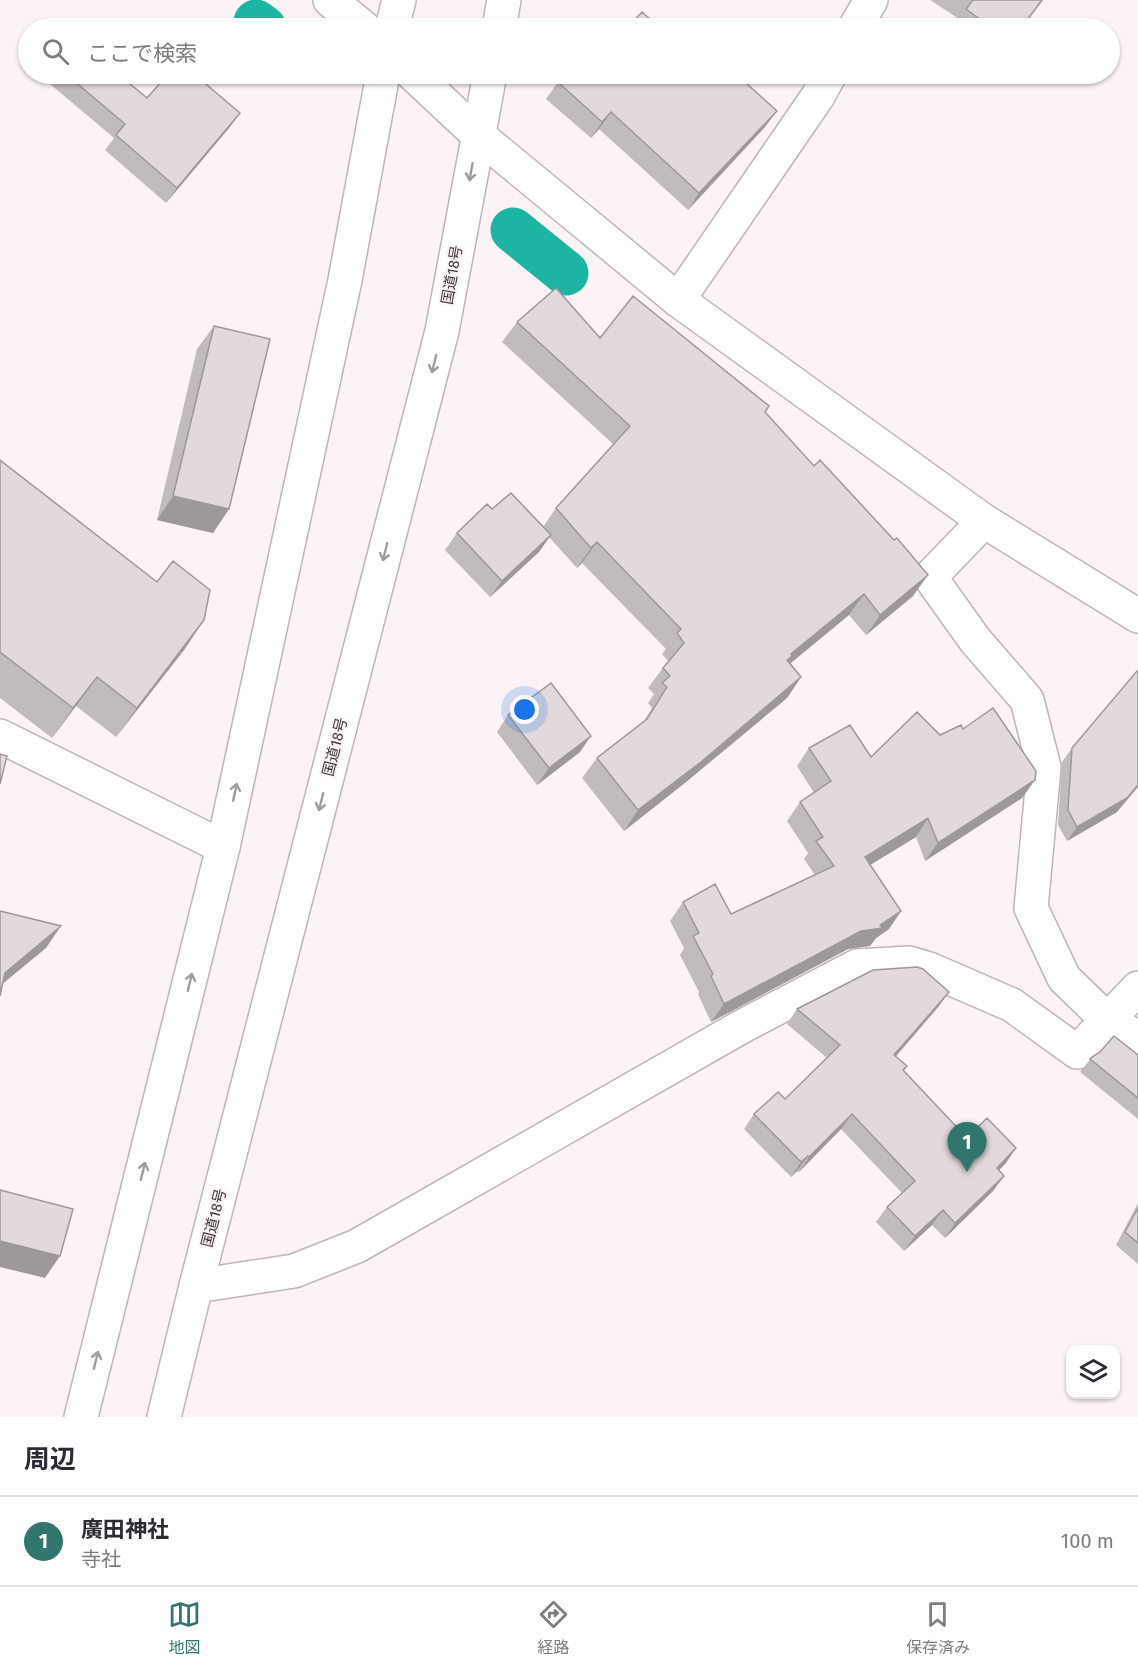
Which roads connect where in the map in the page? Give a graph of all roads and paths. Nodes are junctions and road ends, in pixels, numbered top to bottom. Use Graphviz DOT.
graph roads {
  1 [pos="330,0"];
  2 [pos="399,0"];
  3 [pos="504,0"];
  4 [pos="871,0"];
  5 [pos="351,18"];
  6 [pos="394,18"];
  7 [pos="501,18"];
  8 [pos="861,18"];
  9 [pos="382,84"];
  10 [pos="424,84"];
  11 [pos="488,84"];
  12 [pos="825,84"];
  13 [pos="478,135"];
  14 [pos="678,300"];
  15 [pos="984,521"];
  16 [pos="1138,616"];
  17 [pos="0,736"];
  18 [pos="223,847"];
  19 [pos="1138,987"];
  20 [pos="1106,1019"];
  21 [pos="1138,1038"];
  22 [pos="196,1286"];
  23 [pos="81,1417"];
  24 [pos="164,1417"];
  1 -- 5 [label="main road"];
  2 -- 6 [label="main road"];
  3 -- 7 [label="main road"];
  4 -- 8 [label="main road"];
  18 -- 9 [label="main road, one-way"];
  10 -- 13 [label="main road"];
  11 -- 13 [label="main road, 国道18号"];
  12 -- 14 [label="main road"];
  13 -- 14 [label="main road"];
  13 -- 22 [label="main road, 国道18号, one-way"];
  14 -- 15 [label="main road"];
  15 -- 16 [label="main road"];
  15 -- 20 [label="main road"];
  17 -- 18 [label="main road"];
  23 -- 18 [label="main road, one-way"];
  19 -- 20 [label="main road"];
  20 -- 21 [label="main road"];
  20 -- 22 [label="main road"];
  22 -- 24 [label="main road, 国道18号"];
}
